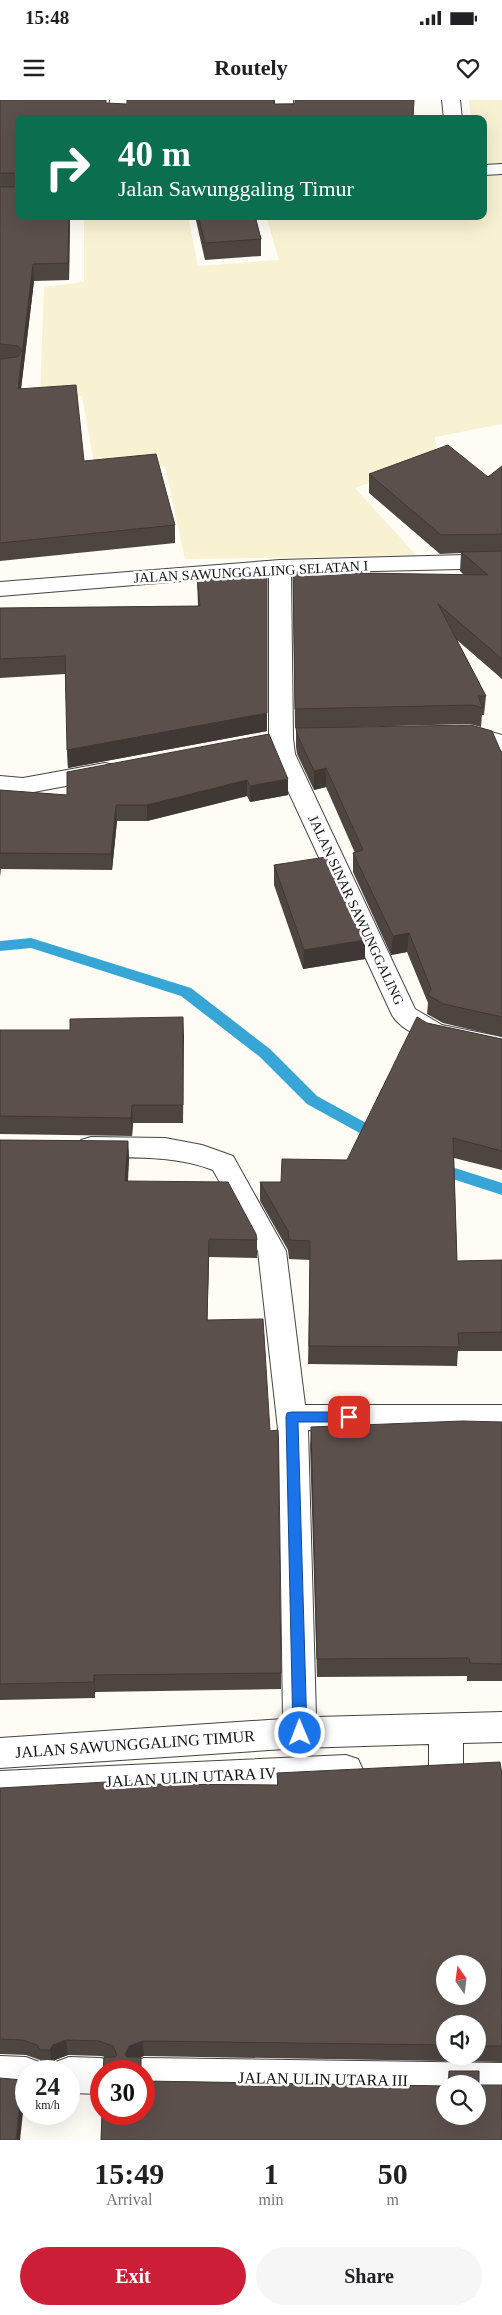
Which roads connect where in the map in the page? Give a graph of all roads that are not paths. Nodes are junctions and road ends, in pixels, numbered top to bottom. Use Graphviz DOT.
graph roads {
  1 [pos="119,100"];
  2 [pos="284,100"];
  3 [pos="451,100"];
  4 [pos="117,115"];
  5 [pos="284,115"];
  6 [pos="453,115"];
  7 [pos="502,169"];
  8 [pos="487,170"];
  9 [pos="502,561"];
  10 [pos="280,567"];
  11 [pos="0,589"];
  12 [pos="441,734"];
  13 [pos="502,743"];
  14 [pos="126,768"];
  15 [pos="0,784"];
  16 [pos="502,1047"];
  17 [pos="68,1147"];
  18 [pos="292,1417"];
  19 [pos="502,1418"];
  20 [pos="502,1727"];
  21 [pos="446,1729"];
  22 [pos="300,1733"];
  23 [pos="0,1753"];
  24 [pos="445,1765"];
  25 [pos="377,1768"];
  26 [pos="0,1786"];
  27 [pos="0,2074"];
  28 [pos="15,2075"];
  29 [pos="155,2076"];
  30 [pos="502,2081"];
  1 -- 4 [label="street"];
  2 -- 5 [label="street"];
  3 -- 6 [label="street"];
  7 -- 8 [label="street"];
  9 -- 10 [label="street, JALAN SAWUNGGALING SELATAN I"];
  10 -- 11 [label="street, JALAN SAWUNGGALING SELATAN I"];
  10 -- 16 [label="street, JALAN SINAR SAWUNGGALING"];
  12 -- 13 [label="street"];
  14 -- 15 [label="street"];
  17 -- 18 [label="street"];
  18 -- 19 [label="street"];
  18 -- 22 [label="street"];
  20 -- 21 [label="street, JALAN SAWUNGGALING TIMUR"];
  21 -- 22 [label="street, JALAN SAWUNGGALING TIMUR"];
  21 -- 24 [label="street"];
  22 -- 23 [label="street, JALAN SAWUNGGALING TIMUR"];
  25 -- 26 [label="street, JALAN ULIN UTARA IV"];
  27 -- 28 [label="street"];
  29 -- 30 [label="street, JALAN ULIN UTARA III"];
}
